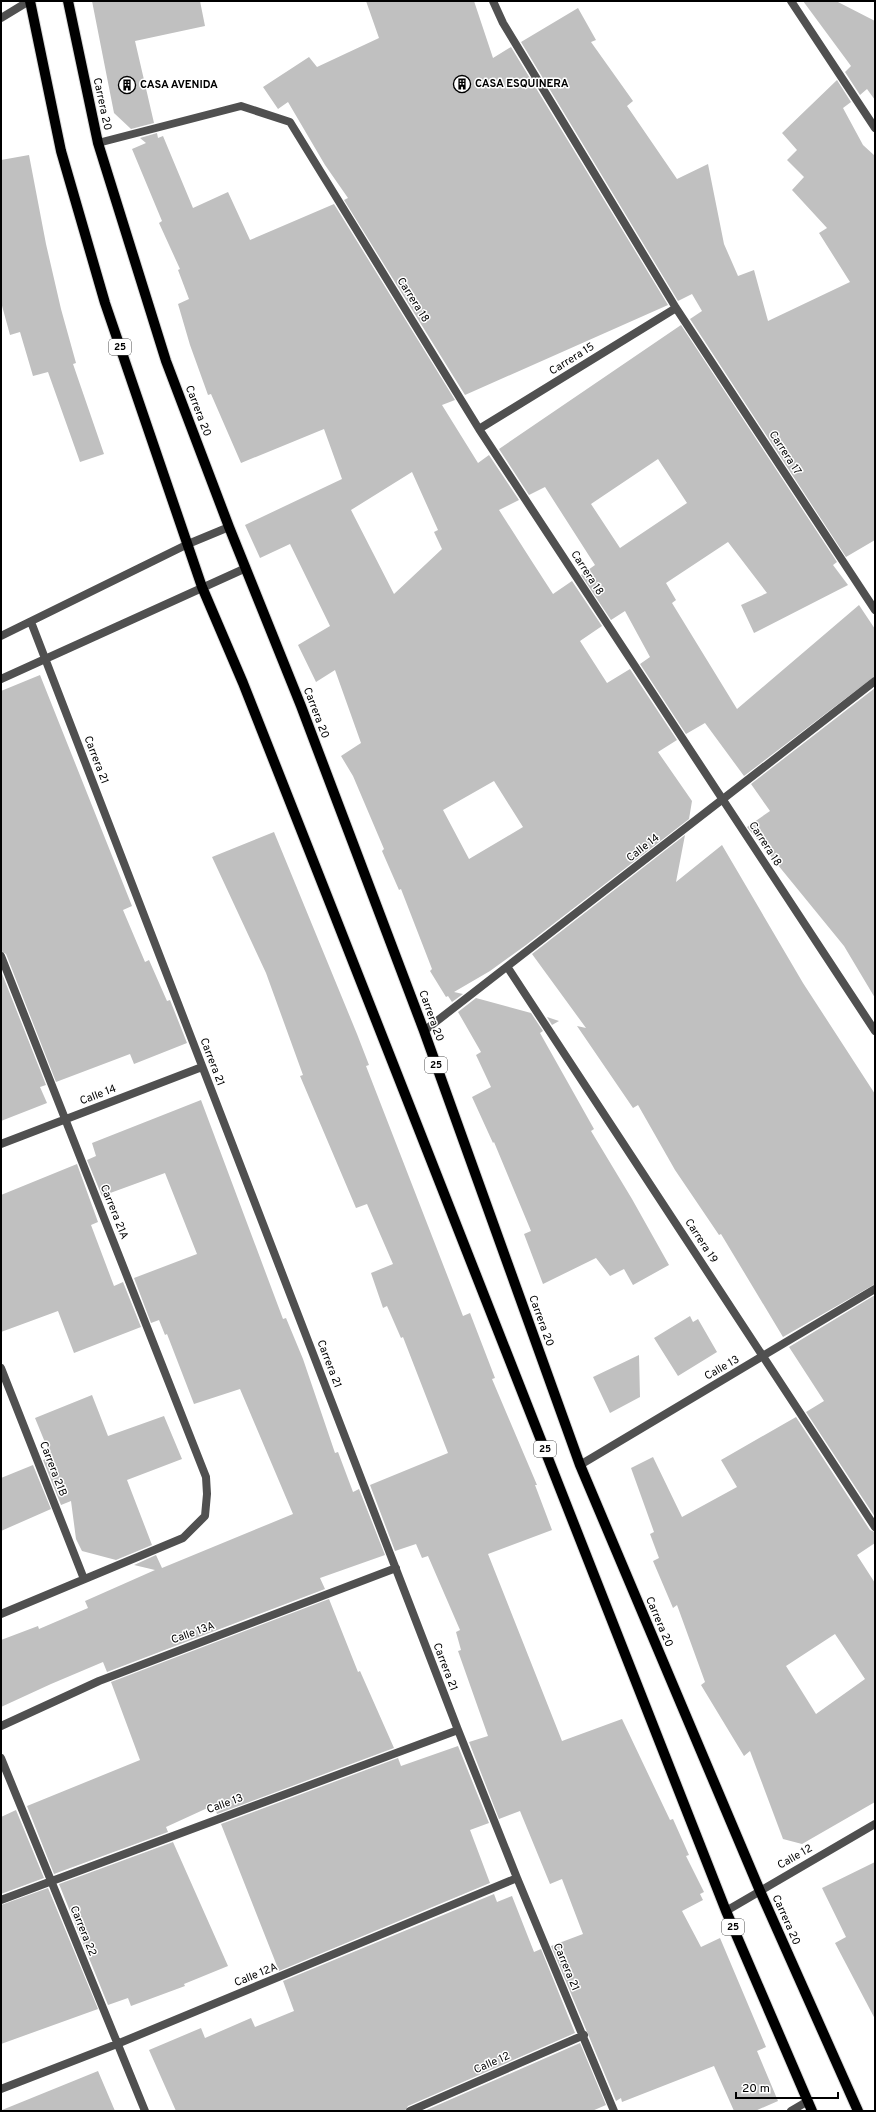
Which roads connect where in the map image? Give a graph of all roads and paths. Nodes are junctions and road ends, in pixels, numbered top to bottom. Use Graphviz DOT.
graph roads {
  1 [pos="30,1"];
  2 [pos="68,1"];
  3 [pos="493,1"];
  4 [pos="791,1"];
  5 [pos="1,18"];
  6 [pos="875,128"];
  7 [pos="98,143"];
  8 [pos="676,308"];
  9 [pos="480,429"];
  10 [pos="229,527"];
  11 [pos="188,544"];
  12 [pos="246,568"];
  13 [pos="202,587"];
  14 [pos="875,610"];
  15 [pos="31,622"];
  16 [pos="1,636"];
  17 [pos="46,659"];
  18 [pos="1,679"];
  19 [pos="875,681"];
  20 [pos="723,799"];
  21 [pos="1,956"];
  22 [pos="508,968"];
  23 [pos="424,1031"];
  24 [pos="875,1031"];
  25 [pos="202,1067"];
  26 [pos="65,1120"];
  27 [pos="1,1144"];
  28 [pos="875,1289"];
  29 [pos="764,1357"];
  30 [pos="1,1368"];
  31 [pos="580,1465"];
  32 [pos="875,1527"];
  33 [pos="396,1568"];
  34 [pos="84,1579"];
  35 [pos="1,1614"];
  36 [pos="1,1726"];
  37 [pos="458,1730"];
  38 [pos="1,1758"];
  39 [pos="875,1824"];
  40 [pos="517,1878"];
  41 [pos="50,1880"];
  42 [pos="760,1891"];
  43 [pos="1,1900"];
  44 [pos="726,1911"];
  45 [pos="584,2035"];
  46 [pos="117,2044"];
  47 [pos="1,2089"];
  48 [pos="808,2101"];
  49 [pos="145,2111"];
  50 [pos="410,2111"];
  51 [pos="614,2111"];
  52 [pos="791,2111"];
  53 [pos="812,2111"];
  54 [pos="858,2111"];
  1 -- 5 [label="street"];
  1 -- 11 [label="main road, 25"];
  2 -- 7 [label="main road, Carrera 20 / 25"];
  3 -- 8 [label="street, Carrera 17"];
  4 -- 6 [label="street"];
  7 -- 9 [label="street, Carrera 18"];
  7 -- 10 [label="main road, Carrera 20 / 25"];
  8 -- 9 [label="street, Carrera 15"];
  8 -- 14 [label="street, Carrera 17"];
  9 -- 20 [label="street, Carrera 18"];
  10 -- 11 [label="street"];
  10 -- 12 [label="main road, Carrera 20 / 25"];
  11 -- 13 [label="main road, 25"];
  11 -- 15 [label="street"];
  12 -- 13 [label="street"];
  12 -- 23 [label="main road, Carrera 20 / 25"];
  13 -- 17 [label="street"];
  13 -- 44 [label="main road, 25"];
  15 -- 16 [label="street"];
  15 -- 17 [label="street, Carrera 21"];
  17 -- 18 [label="street"];
  17 -- 25 [label="street, Carrera 21"];
  19 -- 20 [label="street, Calle 14"];
  20 -- 22 [label="street, Calle 14"];
  20 -- 24 [label="street, Carrera 18"];
  21 -- 26 [label="street, Carrera 21A"];
  22 -- 23 [label="street, Calle 14"];
  22 -- 29 [label="street, Carrera 19"];
  23 -- 31 [label="main road, Carrera 20 / 25"];
  25 -- 26 [label="street, Calle 14"];
  25 -- 33 [label="street, Carrera 21"];
  26 -- 27 [label="street, Calle 14"];
  26 -- 34 [label="street, Carrera 21A"];
  28 -- 29 [label="street, Calle 13"];
  29 -- 31 [label="street, Calle 13"];
  29 -- 32 [label="street, Carrera 19"];
  30 -- 34 [label="street, Carrera 21B"];
  31 -- 42 [label="main road, Carrera 20 / 25"];
  33 -- 36 [label="street, Calle 13A"];
  33 -- 37 [label="street, Carrera 21"];
  34 -- 35 [label="street, Carrera 21A"];
  37 -- 40 [label="street, Carrera 21"];
  37 -- 41 [label="street, Calle 13"];
  38 -- 41 [label="street, Carrera 22"];
  39 -- 42 [label="street, Calle 12"];
  40 -- 45 [label="street, Carrera 21"];
  40 -- 46 [label="street, Calle 12A"];
  41 -- 43 [label="street, Calle 13"];
  41 -- 46 [label="street, Carrera 22"];
  42 -- 44 [label="street, Calle 12"];
  42 -- 54 [label="main road, Carrera 20 / 25"];
  44 -- 48 [label="main road, 25"];
  45 -- 50 [label="street, Calle 12"];
  45 -- 51 [label="street, Carrera 21"];
  46 -- 47 [label="street, Calle 12A"];
  46 -- 49 [label="street, Carrera 22"];
  48 -- 52 [label="street"];
  48 -- 53 [label="main road, 25"];
}
